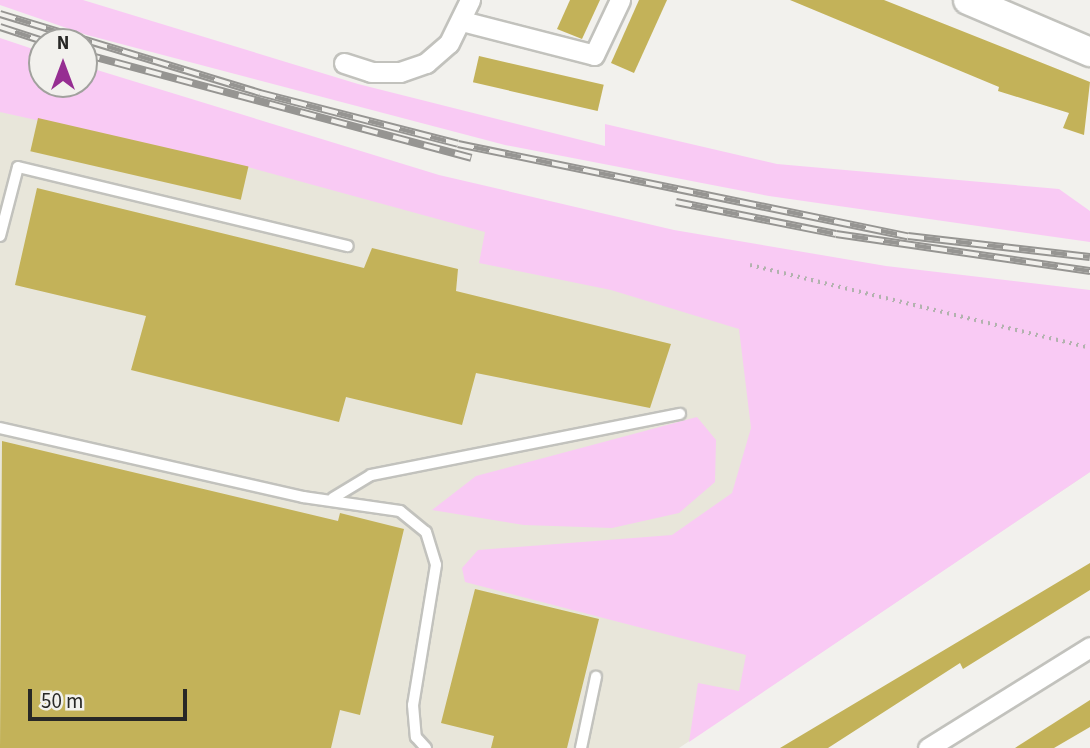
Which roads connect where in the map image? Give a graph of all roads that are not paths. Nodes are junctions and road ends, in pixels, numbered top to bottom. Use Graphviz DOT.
graph roads {
  1 [pos="470,0"];
  2 [pos="620,0"];
  3 [pos="968,0"];
  4 [pos="462,21"];
  5 [pos="1090,52"];
  6 [pos="344,62"];
  7 [pos="0,236"];
  8 [pos="348,246"];
  9 [pos="680,414"];
  10 [pos="0,428"];
  11 [pos="333,498"];
  12 [pos="1090,647"];
  13 [pos="596,677"];
  14 [pos="426,748"];
  15 [pos="581,748"];
  16 [pos="928,748"];
  1 -- 4 [label="street"];
  2 -- 4 [label="street"];
  3 -- 5 [label="main road"];
  4 -- 6 [label="street"];
  7 -- 8 [label="lane"];
  9 -- 11 [label="lane"];
  10 -- 11 [label="lane"];
  11 -- 14 [label="lane"];
  12 -- 16 [label="street"];
  13 -- 15 [label="lane"];
}
